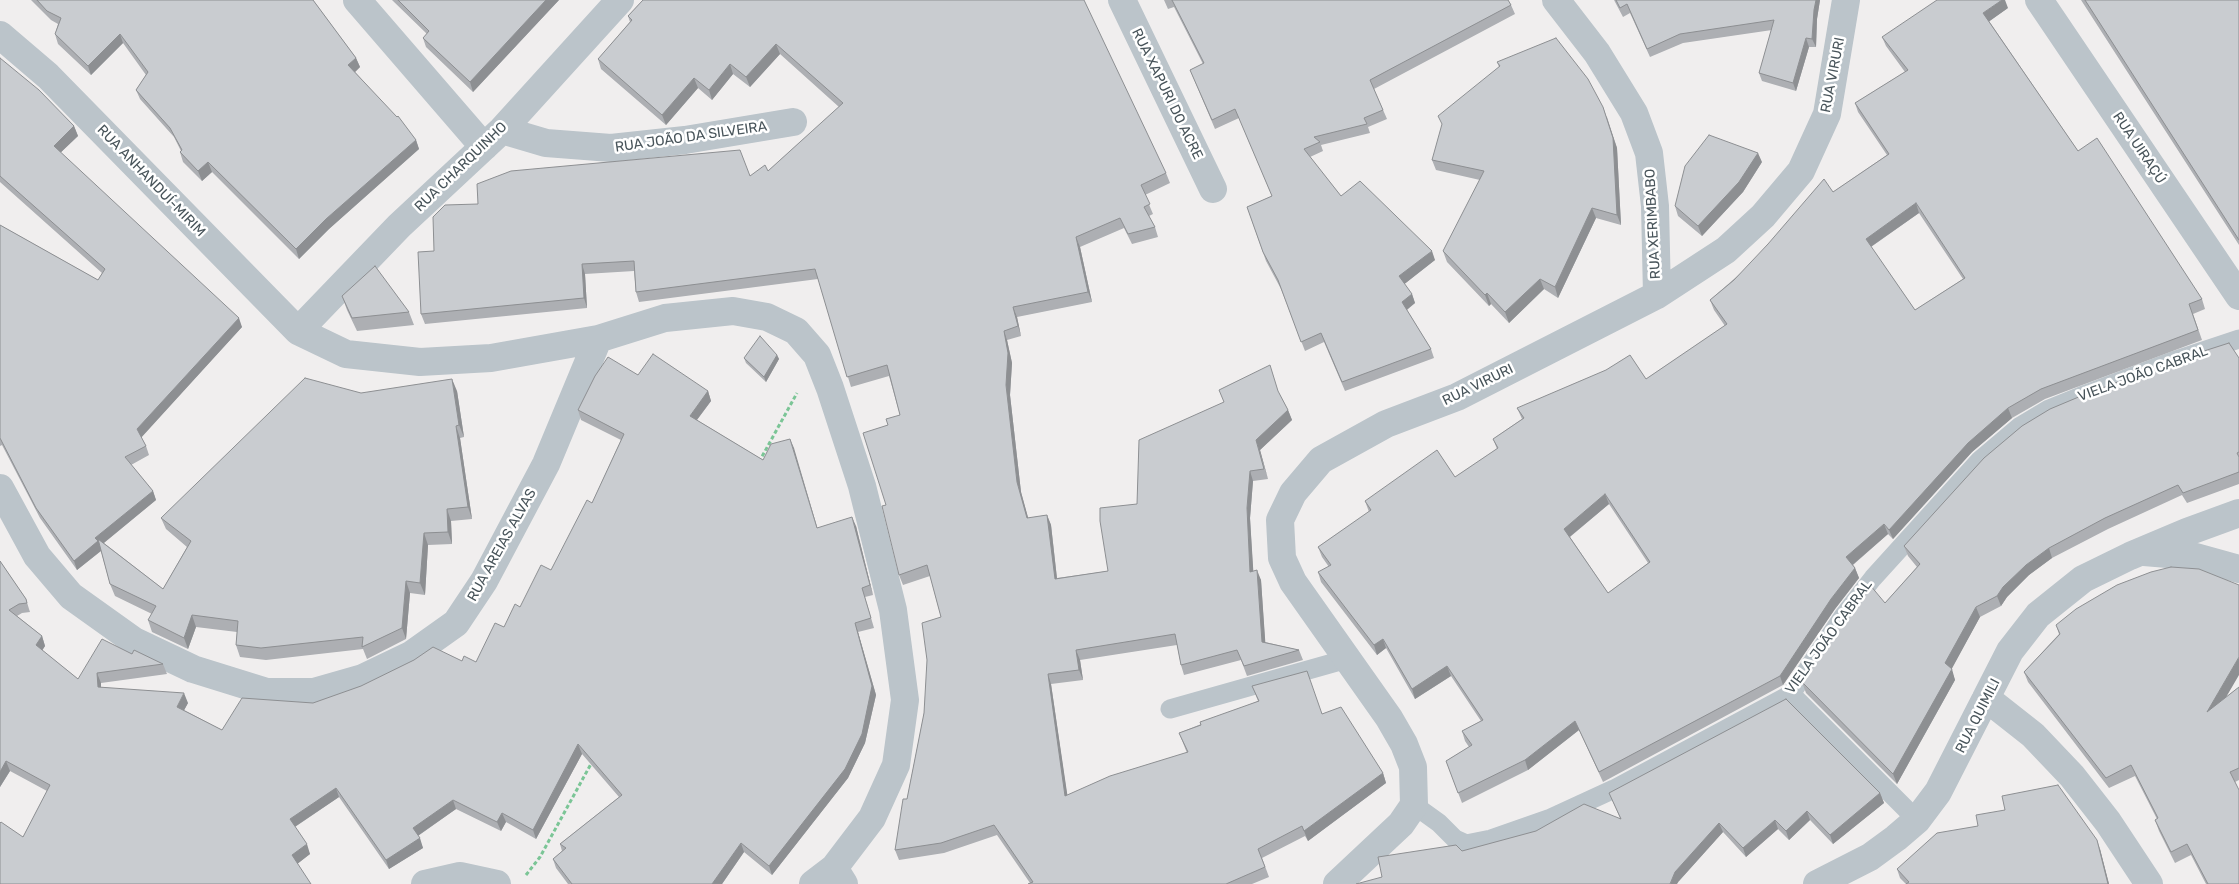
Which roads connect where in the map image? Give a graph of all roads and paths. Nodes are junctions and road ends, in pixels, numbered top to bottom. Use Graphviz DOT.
graph roads {
  1 [pos="357,0"];
  2 [pos="620,0"];
  3 [pos="1122,0"];
  4 [pos="1556,0"];
  5 [pos="1846,0"];
  6 [pos="2039,0"];
  7 [pos="0,35"];
  8 [pos="793,122"];
  9 [pos="493,138"];
  10 [pos="1212,189"];
  11 [pos="1657,295"];
  12 [pos="2239,296"];
  13 [pos="298,331"];
  14 [pos="2239,339"];
  15 [pos="598,340"];
  16 [pos="817,355"];
  17 [pos="754,470"];
  18 [pos="0,488"];
  19 [pos="2239,514"];
  20 [pos="2142,551"];
  21 [pos="2239,568"];
  22 [pos="1347,659"];
  23 [pos="1791,694"];
  24 [pos="1986,698"];
  25 [pos="1170,710"];
  26 [pos="597,754"];
  27 [pos="1414,805"];
  28 [pos="1917,820"];
  29 [pos="525,877"];
  30 [pos="830,879"];
  31 [pos="425,884"];
  32 [pos="497,884"];
  33 [pos="1337,884"];
  34 [pos="1817,884"];
  35 [pos="2149,884"];
  1 -- 9 [label="street"];
  2 -- 9 [label="street, RUA CHARQUINHO"];
  3 -- 10 [label="street, RUA XAPURI DO ACRE"];
  4 -- 11 [label="street, RUA XERIMBABO"];
  5 -- 11 [label="street, RUA VIRURI"];
  6 -- 12 [label="street, RUA UIRAÇÚ"];
  7 -- 13 [label="street, RUA ANHANDUÍ-MIRIM"];
  8 -- 9 [label="street, RUA JOÃO DA SILVEIRA"];
  9 -- 13 [label="street, RUA CHARQUINHO"];
  11 -- 22 [label="street, RUA VIRURI"];
  13 -- 15 [label="street, RUA ANHANDUÍ-MIRIM"];
  14 -- 23 [label="lane, VIELA JOÃO CABRAL"];
  15 -- 16 [label="street, RUA ANHANDUÍ-MIRIM"];
  15 -- 18 [label="street, RUA AREIAS ALVAS"];
  16 -- 17 [label="path"];
  16 -- 30 [label="street, RUA ANHANDUÍ-MIRIM"];
  19 -- 20 [label="street, RUA QUIMILI"];
  20 -- 21 [label="street"];
  20 -- 24 [label="street, RUA QUIMILI"];
  22 -- 25 [label="lane"];
  22 -- 27 [label="street, RUA VIRURI"];
  23 -- 27 [label="lane, VIELA JOÃO CABRAL"];
  23 -- 28 [label="lane"];
  24 -- 28 [label="street, RUA QUIMILI"];
  24 -- 35 [label="street"];
  26 -- 29 [label="path"];
  27 -- 33 [label="street"];
  28 -- 34 [label="street, RUA QUIMILI"];
  31 -- 32 [label="street"];
}
